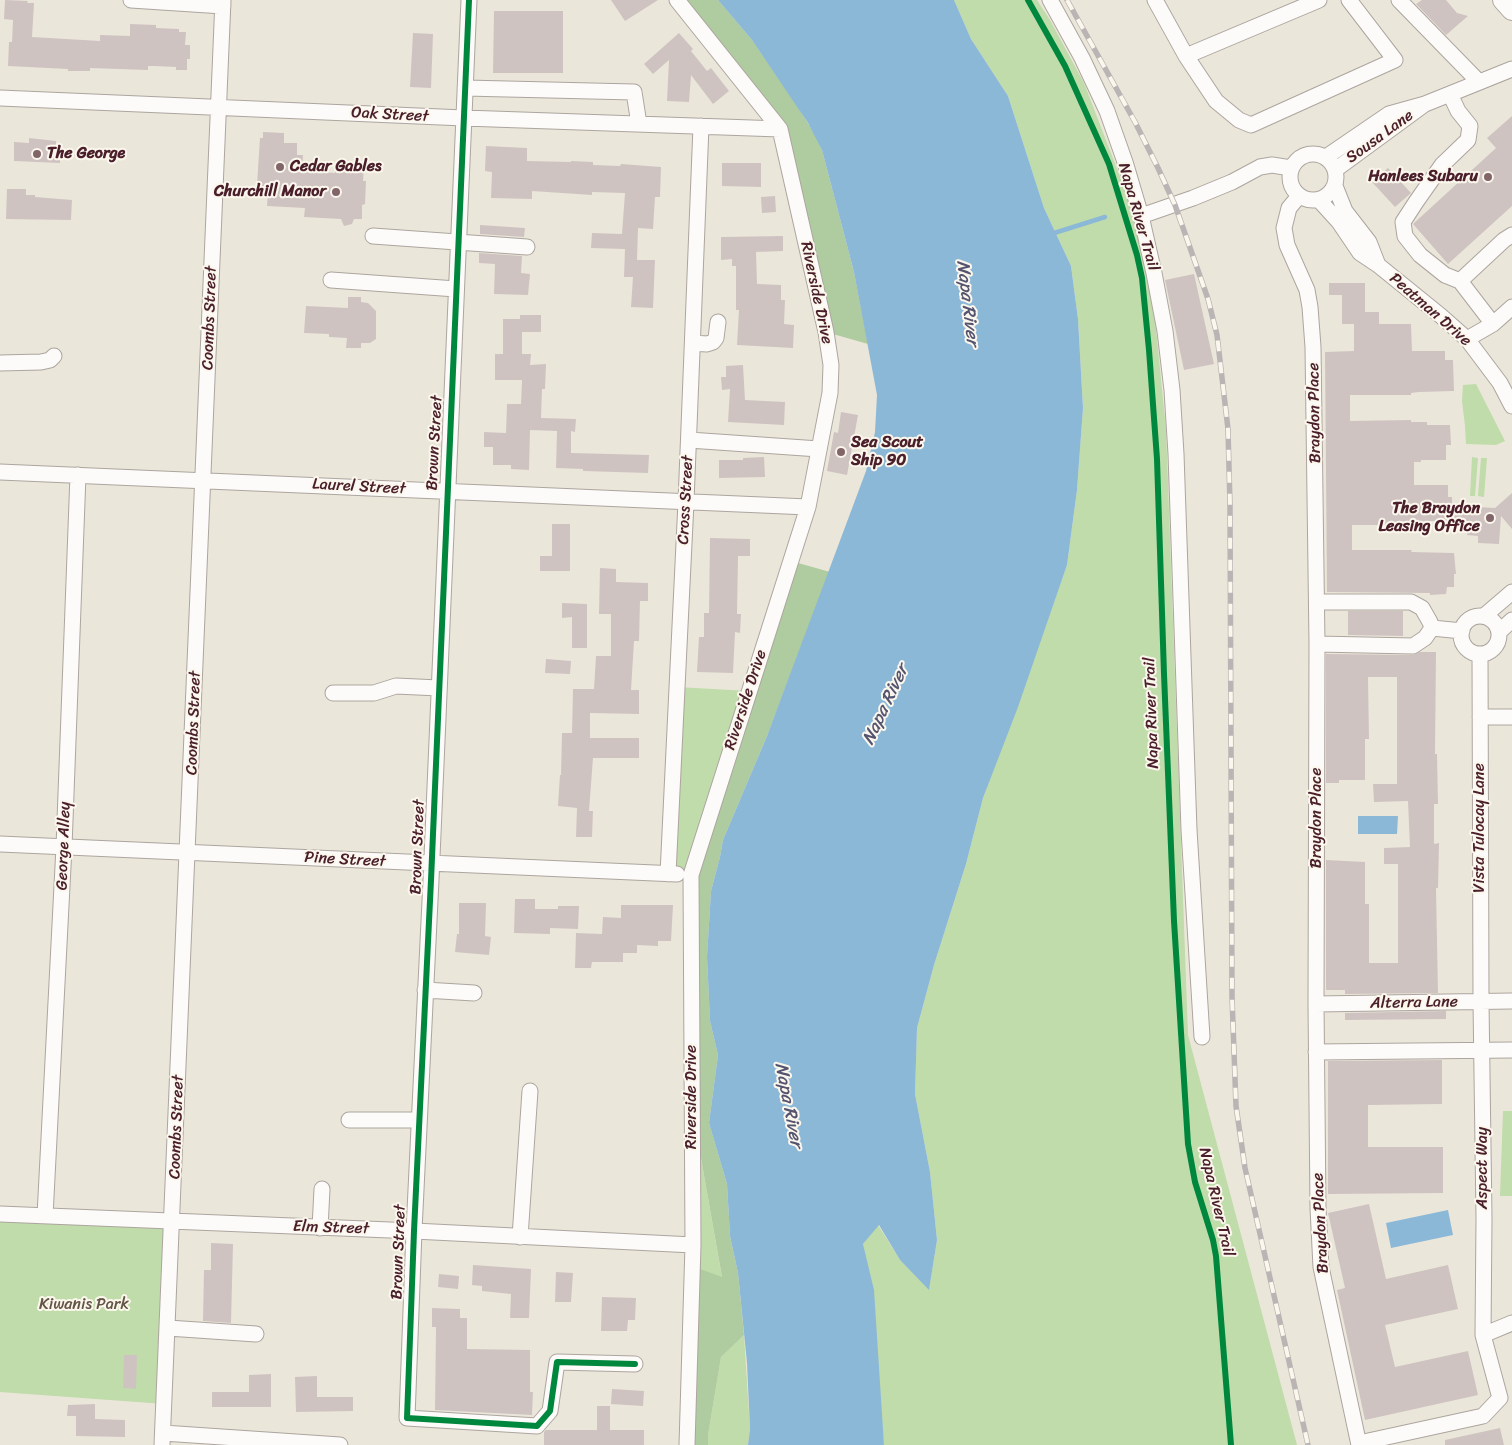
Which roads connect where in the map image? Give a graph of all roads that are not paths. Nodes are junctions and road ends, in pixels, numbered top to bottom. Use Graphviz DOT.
graph roads {
  1 [pos="131,0"];
  2 [pos="469,0"];
  3 [pos="676,0"];
  4 [pos="1050,0"];
  5 [pos="1155,0"];
  6 [pos="1319,0"];
  7 [pos="1349,0"];
  8 [pos="1399,0"];
  9 [pos="1503,0"];
  10 [pos="223,3"];
  11 [pos="1512,10"];
  12 [pos="1186,56"];
  13 [pos="1512,69"];
  14 [pos="1480,82"];
  15 [pos="465,88"];
  16 [pos="1450,94"];
  17 [pos="0,98"];
  18 [pos="1425,104"];
  19 [pos="218,107"];
  20 [pos="464,118"];
  21 [pos="639,124"];
  22 [pos="701,126"];
  23 [pos="780,129"];
  24 [pos="1326,157"];
  25 [pos="1291,168"];
  26 [pos="1335,170"];
  27 [pos="1335,186"];
  28 [pos="1299,196"];
  29 [pos="1319,200"];
  30 [pos="1141,216"];
  31 [pos="1512,235"];
  32 [pos="373,236"];
  33 [pos="458,242"];
  34 [pos="527,247"];
  35 [pos="1378,265"];
  36 [pos="331,280"];
  37 [pos="1460,281"];
  38 [pos="456,289"];
  39 [pos="1512,307"];
  40 [pos="718,322"];
  41 [pos="1493,324"];
  42 [pos="1467,339"];
  43 [pos="693,342"];
  44 [pos="54,356"];
  45 [pos="0,363"];
  46 [pos="1506,380"];
  47 [pos="1512,406"];
  48 [pos="689,440"];
  49 [pos="819,449"];
  50 [pos="0,472"];
  51 [pos="78,475"];
  52 [pos="204,480"];
  53 [pos="447,491"];
  54 [pos="686,502"];
  55 [pos="808,507"];
  56 [pos="1512,592"];
  57 [pos="1317,602"];
  58 [pos="1484,616"];
  59 [pos="1512,620"];
  60 [pos="1432,628"];
  61 [pos="1462,632"];
  62 [pos="1499,632"];
  63 [pos="1317,644"];
  64 [pos="1480,654"];
  65 [pos="439,688"];
  66 [pos="333,693"];
  67 [pos="1480,716"];
  68 [pos="1512,717"];
  69 [pos="0,844"];
  70 [pos="64,847"];
  71 [pos="188,852"];
  72 [pos="431,863"];
  73 [pos="668,874"];
  74 [pos="691,875"];
  75 [pos="426,990"];
  76 [pos="474,993"];
  77 [pos="1512,1001"];
  78 [pos="1481,1002"];
  79 [pos="1316,1004"];
  80 [pos="1202,1037"];
  81 [pos="1482,1050"];
  82 [pos="1512,1050"];
  83 [pos="1316,1052"];
  84 [pos="530,1091"];
  85 [pos="349,1120"];
  86 [pos="419,1120"];
  87 [pos="322,1189"];
  88 [pos="0,1214"];
  89 [pos="45,1216"];
  90 [pos="173,1222"];
  91 [pos="320,1228"];
  92 [pos="414,1231"];
  93 [pos="520,1237"];
  94 [pos="693,1245"];
  95 [pos="1512,1322"];
  96 [pos="168,1328"];
  97 [pos="256,1334"];
  98 [pos="1483,1335"];
  99 [pos="635,1364"];
  100 [pos="163,1439"];
  101 [pos="1359,1444"];
  102 [pos="340,1445"];
  103 [pos="687,1445"];
  1 -- 10 [label="street"];
  2 -- 15 [label="street, Brown Street"];
  3 -- 23 [label="street, Riverside Drive"];
  4 -- 30 [label="street"];
  5 -- 12 [label="street"];
  6 -- 12 [label="street"];
  7 -- 12 [label="street"];
  8 -- 14 [label="street"];
  9 -- 11 [label="main road"];
  10 -- 19 [label="street, Coombs Street"];
  13 -- 14 [label="street, Sousa Lane"];
  14 -- 16 [label="street, Sousa Lane"];
  15 -- 20 [label="street, Brown Street"];
  15 -- 21 [label="street"];
  16 -- 18 [label="street, Sousa Lane"];
  16 -- 37 [label="street"];
  17 -- 19 [label="street, Oak Street"];
  18 -- 24 [label="street, Sousa Lane"];
  18 -- 26 [label="street, Sousa Lane"];
  19 -- 20 [label="street, Oak Street"];
  19 -- 52 [label="street, Coombs Street"];
  20 -- 21 [label="street, Oak Street"];
  20 -- 33 [label="street, Brown Street"];
  21 -- 22 [label="street, Oak Street"];
  22 -- 23 [label="street, Oak Street"];
  22 -- 43 [label="street, Cross Street"];
  23 -- 49 [label="street, Riverside Drive"];
  24 -- 25 [label="street"];
  24 -- 26 [label="street"];
  25 -- 28 [label="street"];
  25 -- 30 [label="street"];
  26 -- 27 [label="street"];
  27 -- 29 [label="street"];
  27 -- 35 [label="street, Peatman Drive"];
  28 -- 29 [label="street"];
  28 -- 57 [label="street, Braydon Place"];
  29 -- 35 [label="street, Peatman Drive"];
  30 -- 80 [label="street"];
  31 -- 37 [label="street"];
  32 -- 33 [label="street"];
  33 -- 34 [label="street"];
  33 -- 38 [label="street, Brown Street"];
  35 -- 42 [label="street, Peatman Drive"];
  36 -- 38 [label="street"];
  37 -- 41 [label="street"];
  38 -- 53 [label="street, Brown Street"];
  39 -- 41 [label="street"];
  40 -- 43 [label="street"];
  41 -- 42 [label="street"];
  42 -- 46 [label="street, Peatman Drive"];
  43 -- 48 [label="street, Cross Street"];
  44 -- 45 [label="street"];
  46 -- 47 [label="street, Peatman Drive"];
  48 -- 49 [label="street"];
  48 -- 54 [label="street, Cross Street"];
  49 -- 55 [label="street, Riverside Drive"];
  50 -- 51 [label="street, Laurel Street"];
  51 -- 52 [label="street, Laurel Street"];
  51 -- 70 [label="street, George Alley"];
  52 -- 53 [label="street, Laurel Street"];
  52 -- 71 [label="street, Coombs Street"];
  53 -- 54 [label="street, Laurel Street"];
  53 -- 65 [label="street, Brown Street"];
  54 -- 55 [label="street, Laurel Street"];
  54 -- 73 [label="street, Cross Street"];
  55 -- 74 [label="street, Riverside Drive"];
  56 -- 58 [label="street"];
  57 -- 60 [label="street"];
  57 -- 63 [label="street, Braydon Place"];
  58 -- 61 [label="street"];
  58 -- 62 [label="street"];
  59 -- 62 [label="street"];
  60 -- 61 [label="street"];
  60 -- 63 [label="street"];
  61 -- 64 [label="street"];
  62 -- 64 [label="street"];
  63 -- 79 [label="street, Braydon Place"];
  64 -- 67 [label="street, Vista Tulocay Lane"];
  65 -- 66 [label="street"];
  65 -- 72 [label="street, Brown Street"];
  67 -- 68 [label="street"];
  67 -- 78 [label="street, Vista Tulocay Lane"];
  69 -- 70 [label="street, Pine Street"];
  70 -- 71 [label="street, Pine Street"];
  70 -- 89 [label="street, George Alley"];
  71 -- 72 [label="street, Pine Street"];
  71 -- 90 [label="street, Coombs Street"];
  72 -- 73 [label="street, Pine Street"];
  72 -- 75 [label="street, Brown Street"];
  73 -- 74 [label="street, Pine Street"];
  74 -- 94 [label="street, Riverside Drive"];
  75 -- 76 [label="street"];
  75 -- 86 [label="street, Brown Street"];
  77 -- 78 [label="street, Alterra Lane"];
  78 -- 79 [label="street, Alterra Lane"];
  78 -- 81 [label="street, Aspect Way"];
  79 -- 83 [label="street, Braydon Place"];
  81 -- 82 [label="street"];
  81 -- 83 [label="street"];
  81 -- 98 [label="street, Aspect Way"];
  83 -- 101 [label="street, Braydon Place"];
  84 -- 93 [label="street"];
  85 -- 86 [label="street"];
  86 -- 92 [label="street, Brown Street"];
  87 -- 91 [label="street"];
  88 -- 89 [label="street, Elm Street"];
  89 -- 90 [label="street, Elm Street"];
  90 -- 91 [label="street, Elm Street"];
  90 -- 96 [label="street, Coombs Street"];
  91 -- 92 [label="street, Elm Street"];
  92 -- 93 [label="street, Elm Street"];
  92 -- 99 [label="street, Brown Street"];
  93 -- 94 [label="street, Elm Street"];
  94 -- 103 [label="street, Riverside Drive"];
  95 -- 98 [label="street"];
  96 -- 97 [label="street"];
  96 -- 100 [label="street, Coombs Street"];
  98 -- 101 [label="street, Aspect Way"];
  100 -- 102 [label="street"];
}
